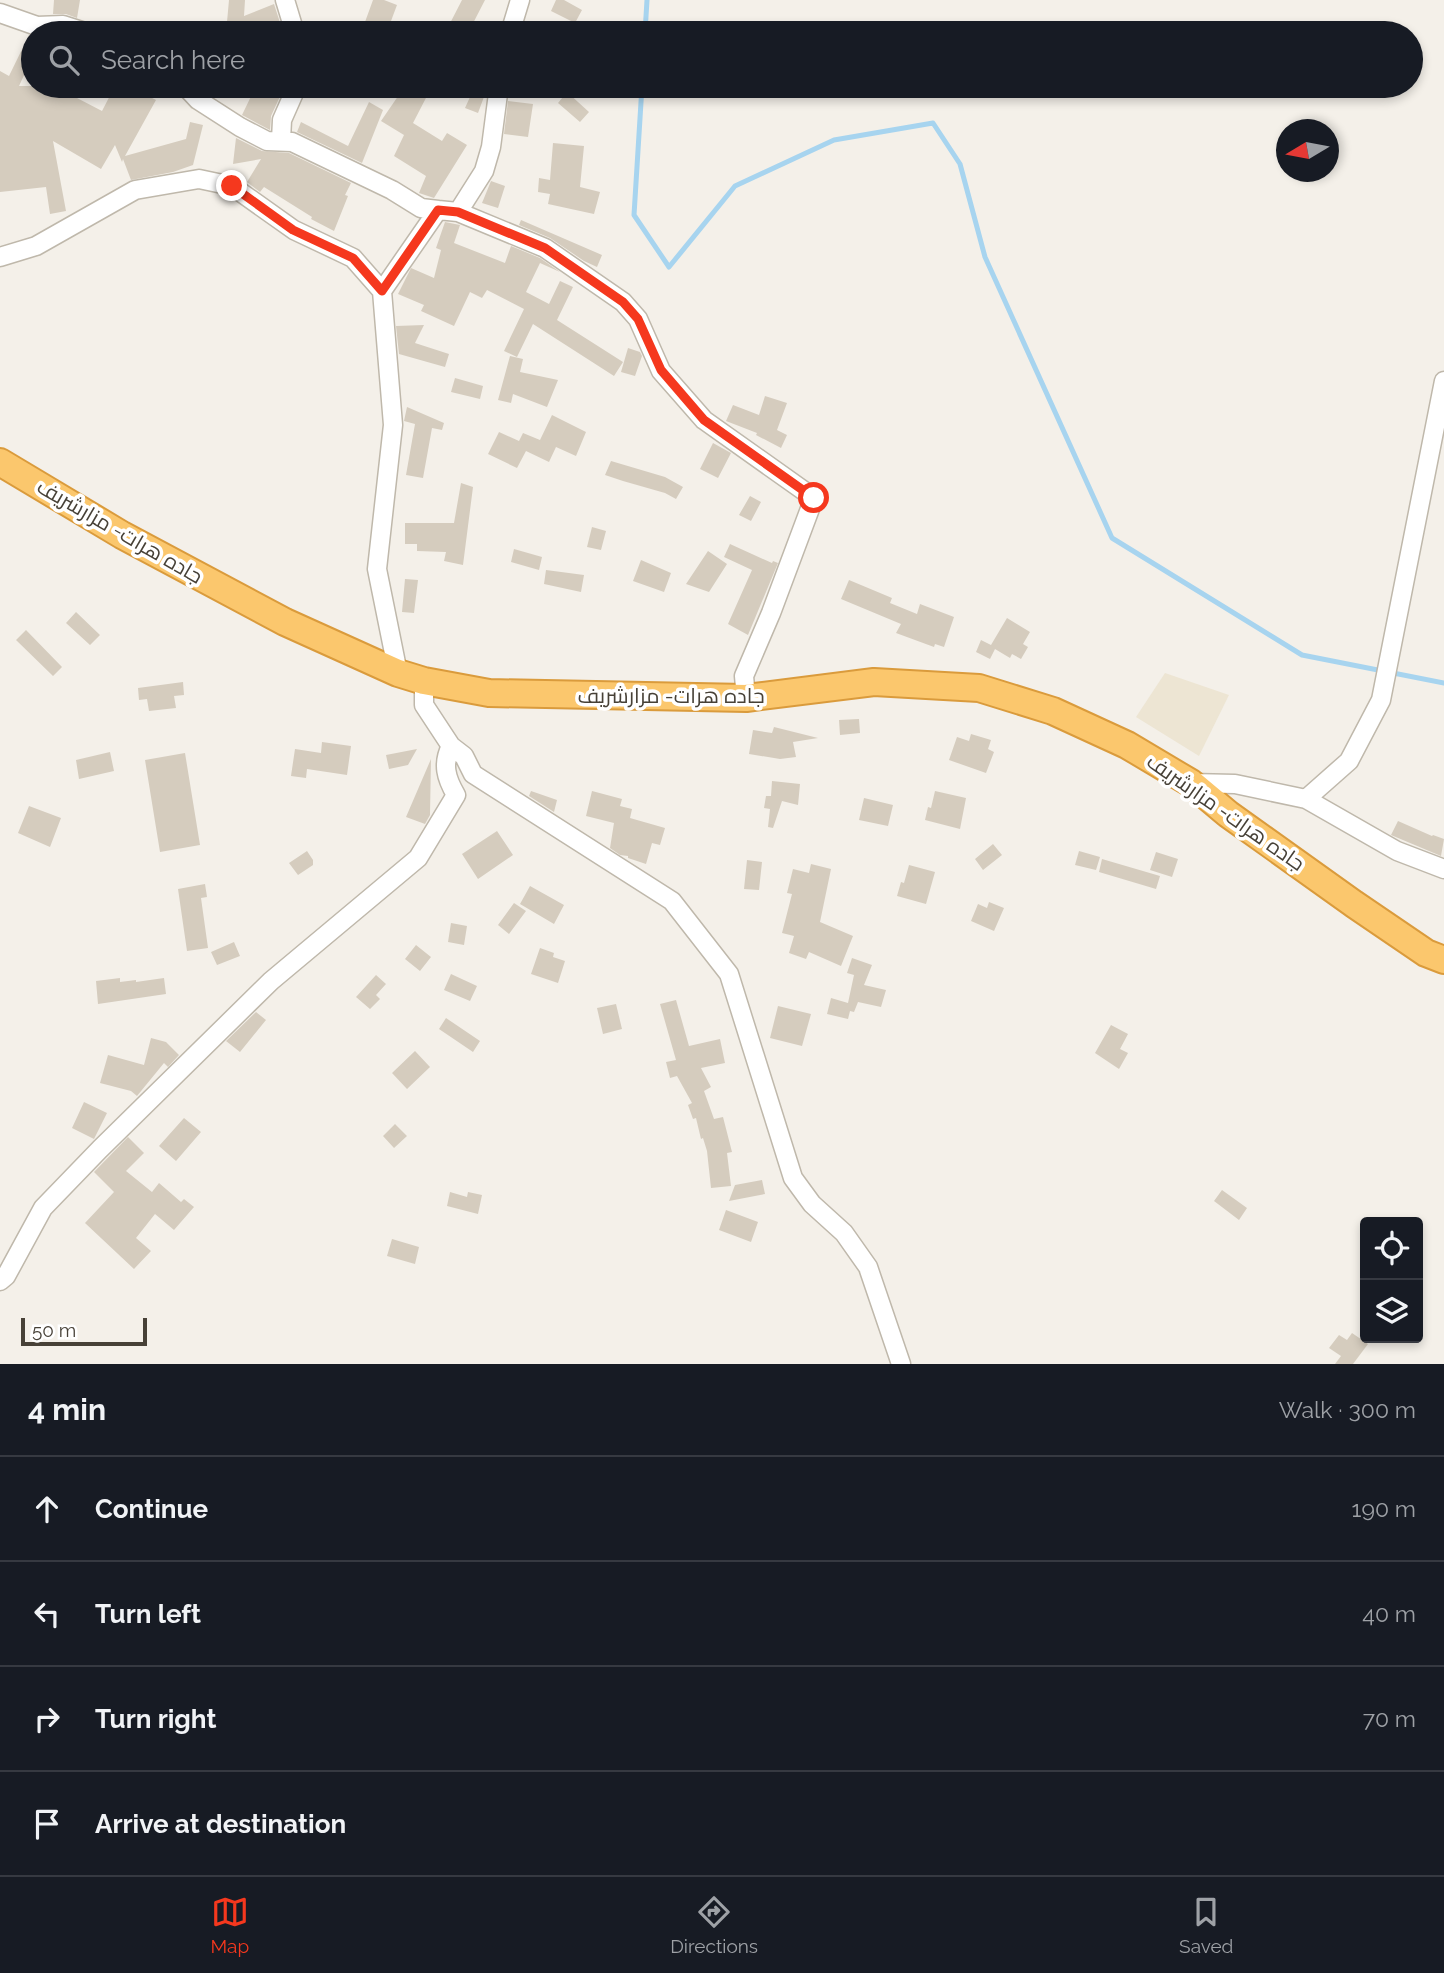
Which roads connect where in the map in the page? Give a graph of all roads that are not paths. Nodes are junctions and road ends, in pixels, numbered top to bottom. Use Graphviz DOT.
graph roads {
  1 [pos="285,0"];
  2 [pos="520,0"];
  3 [pos="0,13"];
  4 [pos="23,21"];
  5 [pos="291,21"];
  6 [pos="514,21"];
  7 [pos="196,98"];
  8 [pos="292,98"];
  9 [pos="497,98"];
  10 [pos="281,140"];
  11 [pos="438,210"];
  12 [pos="458,212"];
  13 [pos="0,257"];
  14 [pos="382,291"];
  15 [pos="1444,381"];
  16 [pos="0,462"];
  17 [pos="398,673"];
  18 [pos="424,681"];
  19 [pos="746,698"];
  20 [pos="451,746"];
  21 [pos="1191,783"];
  22 [pos="1306,799"];
  23 [pos="1444,869"];
  24 [pos="1444,960"];
  25 [pos="0,1281"];
  26 [pos="901,1364"];
  1 -- 5 [label="street"];
  2 -- 6 [label="street"];
  3 -- 4 [label="street"];
  7 -- 10 [label="street"];
  8 -- 10 [label="street"];
  9 -- 12 [label="street"];
  10 -- 11 [label="street"];
  11 -- 12 [label="street"];
  11 -- 14 [label="street"];
  12 -- 19 [label="street"];
  13 -- 14 [label="street"];
  14 -- 17 [label="street"];
  15 -- 22 [label="street"];
  16 -- 17 [label="highway, جاده هرات- مزارشریف"];
  17 -- 18 [label="highway, جاده هرات- مزارشریف"];
  18 -- 19 [label="highway, جاده هرات- مزارشریف"];
  18 -- 20 [label="street"];
  19 -- 21 [label="highway, جاده هرات- مزارشریف"];
  20 -- 25 [label="street"];
  20 -- 26 [label="street"];
  21 -- 22 [label="street"];
  21 -- 24 [label="highway, جاده هرات- مزارشریف"];
  22 -- 23 [label="street"];
}
